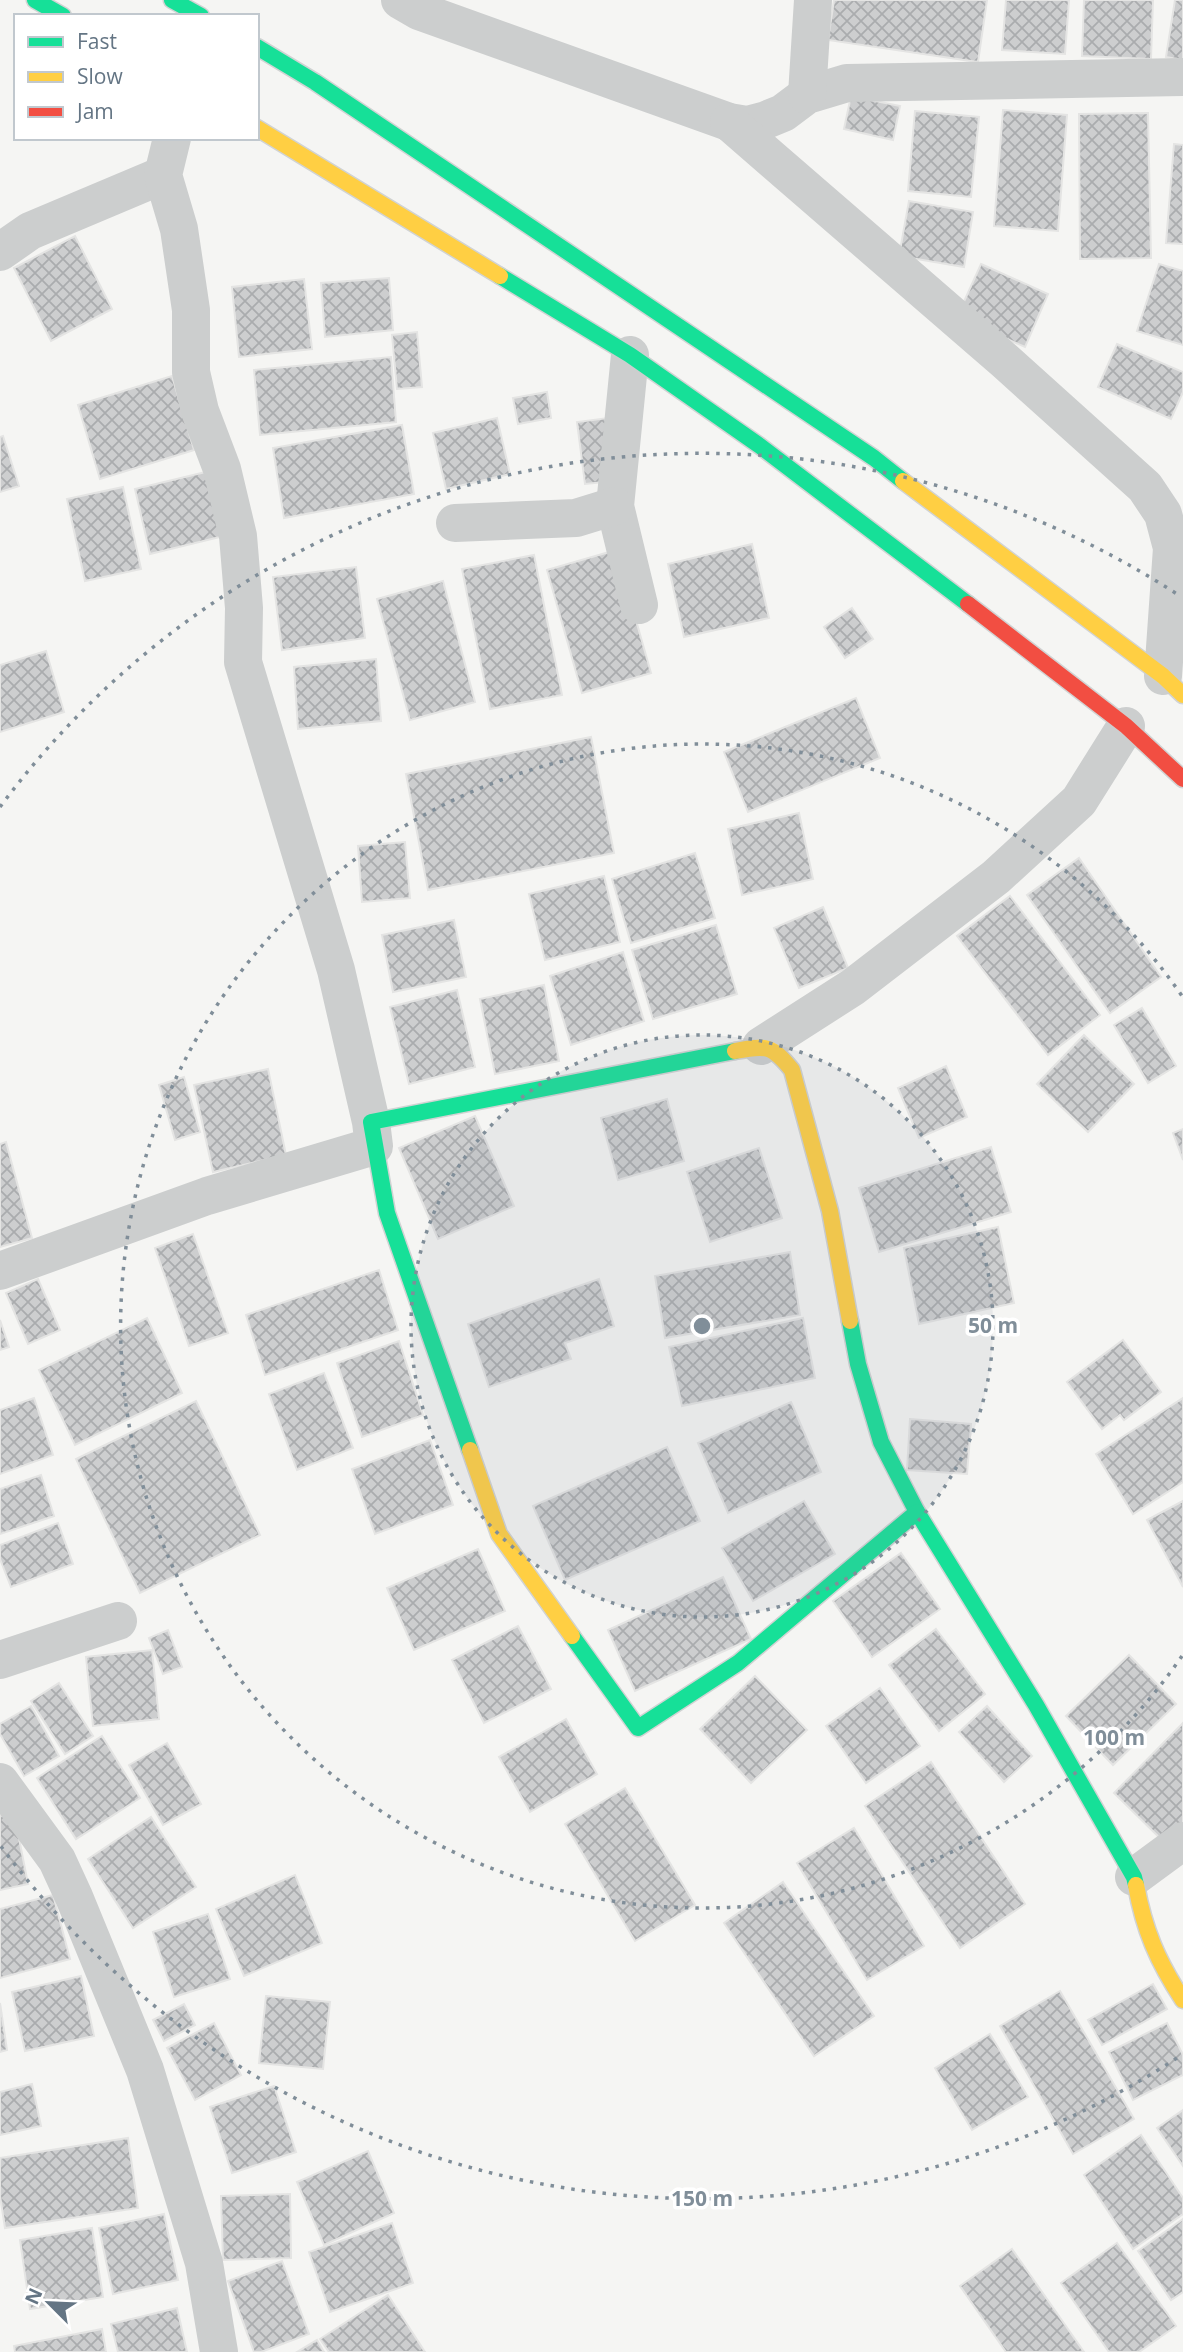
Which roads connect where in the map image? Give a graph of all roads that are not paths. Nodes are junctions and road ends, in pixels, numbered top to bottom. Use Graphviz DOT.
graph roads {
  1 [pos="35,0"];
  2 [pos="172,0"];
  3 [pos="813,0"];
  4 [pos="413,4"];
  5 [pos="60,14"];
  6 [pos="197,14"];
  7 [pos="259,48"];
  8 [pos="1183,77"];
  9 [pos="807,95"];
  10 [pos="729,122"];
  11 [pos="259,129"];
  12 [pos="172,140"];
  13 [pos="163,175"];
  14 [pos="0,252"];
  15 [pos="630,355"];
  16 [pos="615,506"];
  17 [pos="456,523"];
  18 [pos="639,605"];
  19 [pos="1173,685"];
  20 [pos="1126,726"];
  21 [pos="1183,779"];
  22 [pos="761,1046"];
  23 [pos="371,1122"];
  24 [pos="0,1271"];
  25 [pos="917,1512"];
  26 [pos="118,1621"];
  27 [pos="0,1660"];
  28 [pos="0,1782"];
  29 [pos="1183,1841"];
  30 [pos="1134,1877"];
  31 [pos="1183,2000"];
  32 [pos="219,2352"];
  1 -- 5 [label="street"];
  2 -- 6 [label="street"];
  3 -- 9 [label="street"];
  4 -- 10 [label="street"];
  7 -- 19 [label="street"];
  8 -- 9 [label="street"];
  9 -- 10 [label="street"];
  10 -- 19 [label="street"];
  11 -- 15 [label="street"];
  12 -- 13 [label="street"];
  13 -- 14 [label="street"];
  13 -- 23 [label="street"];
  15 -- 16 [label="street"];
  15 -- 20 [label="street"];
  16 -- 17 [label="street"];
  16 -- 18 [label="street"];
  20 -- 21 [label="street"];
  20 -- 22 [label="street"];
  22 -- 23 [label="street"];
  22 -- 25 [label="street"];
  23 -- 24 [label="street"];
  23 -- 25 [label="street"];
  25 -- 30 [label="street"];
  26 -- 27 [label="street"];
  28 -- 32 [label="street"];
  29 -- 30 [label="street"];
  30 -- 31 [label="street"];
}
